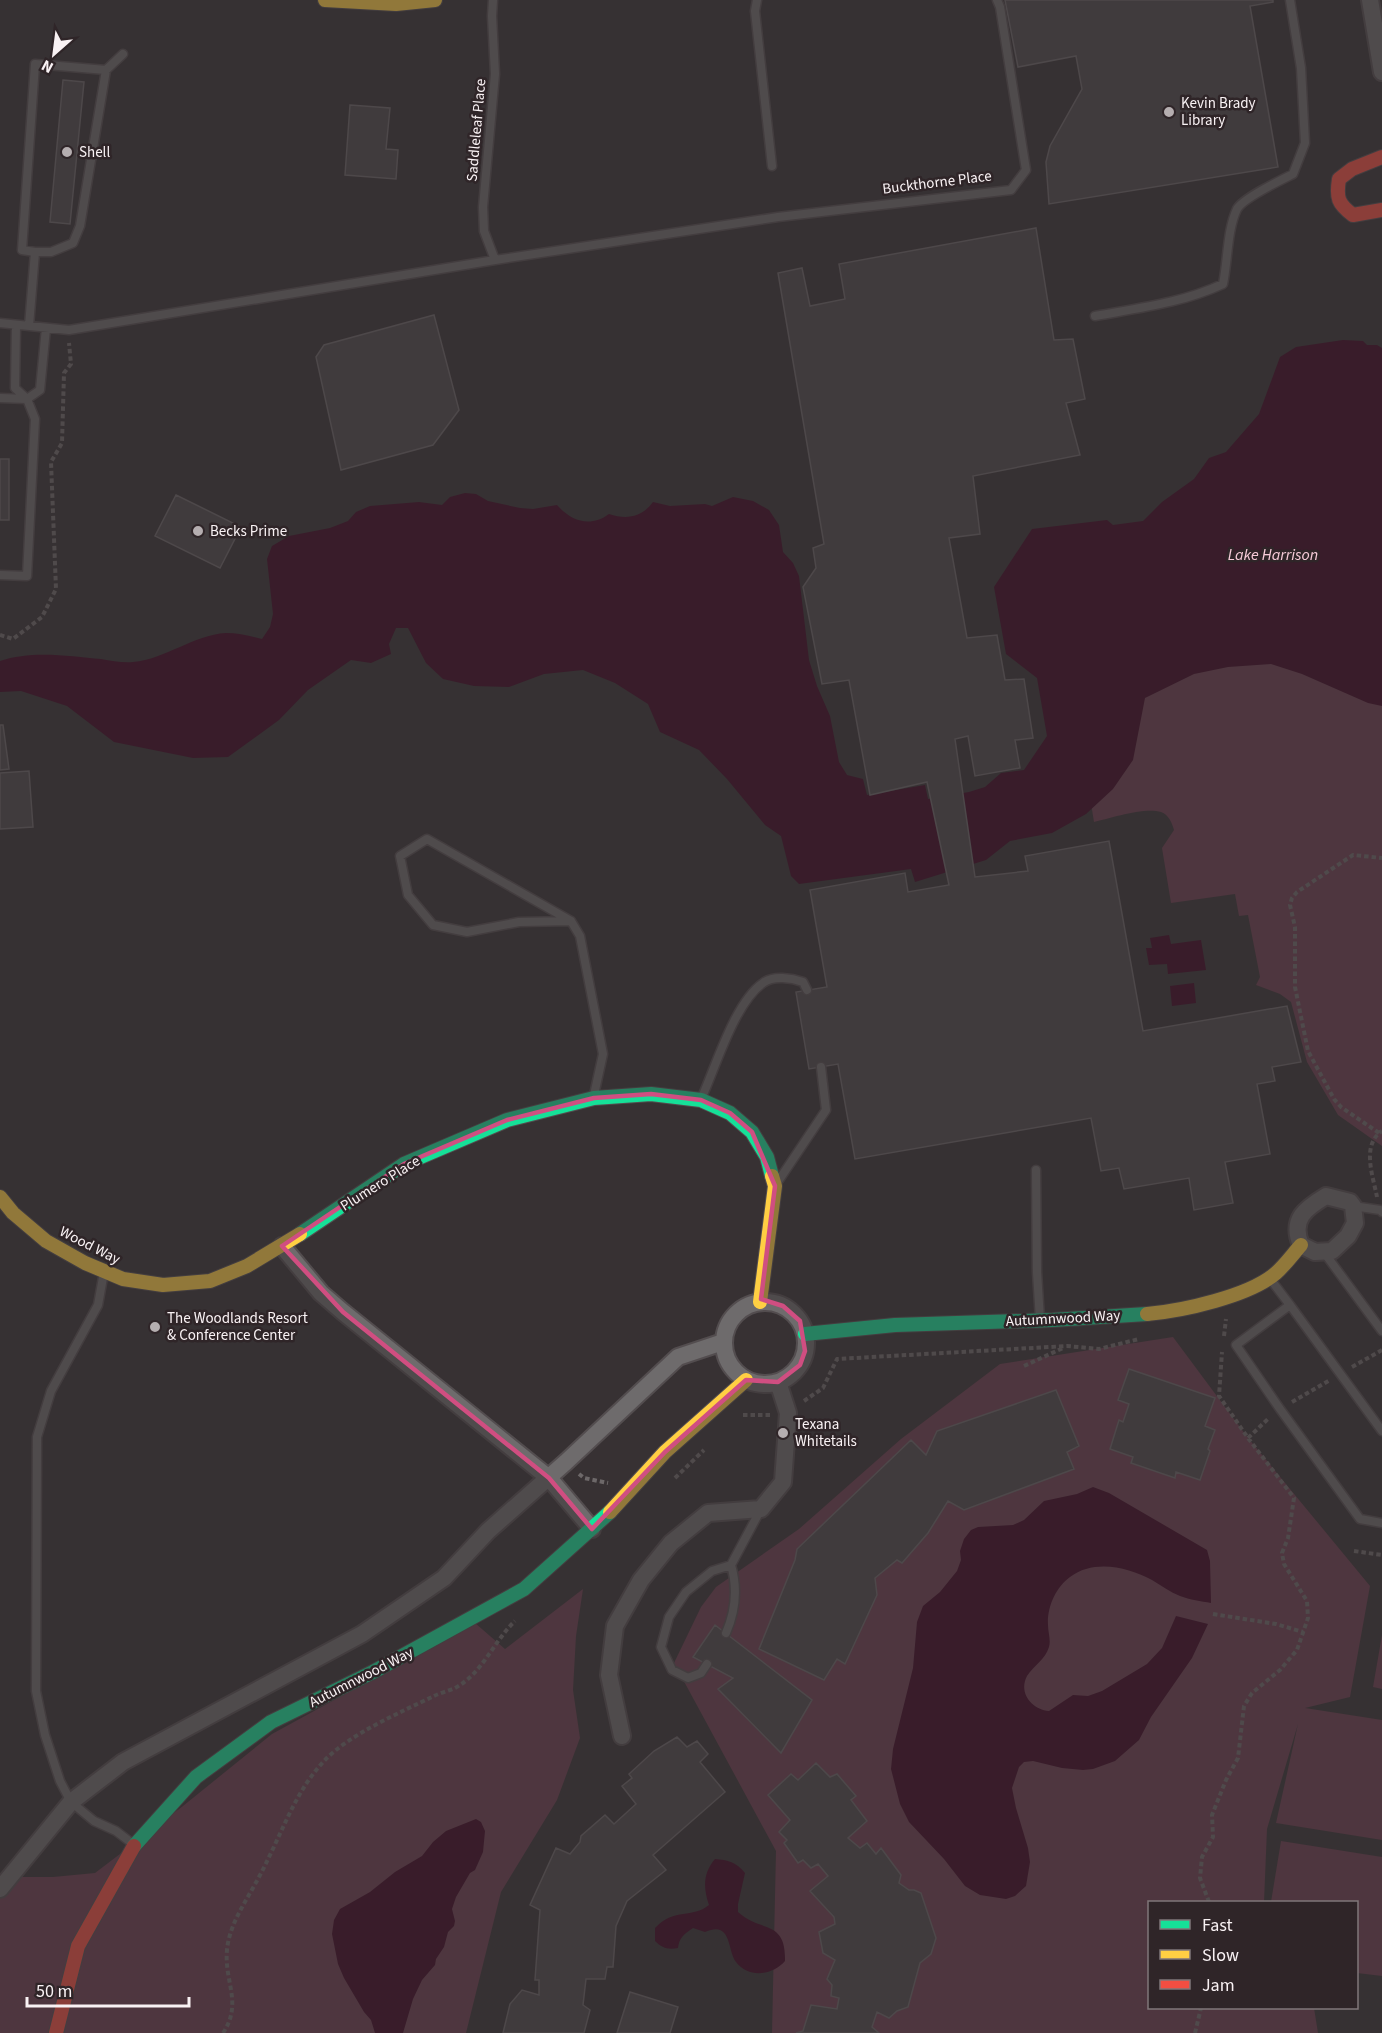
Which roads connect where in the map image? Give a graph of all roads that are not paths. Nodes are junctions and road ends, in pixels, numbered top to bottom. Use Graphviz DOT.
graph roads {
  1 [pos="325,0"];
  2 [pos="435,0"];
  3 [pos="493,0"];
  4 [pos="757,0"];
  5 [pos="996,0"];
  6 [pos="1290,0"];
  7 [pos="1370,0"];
  8 [pos="341,1"];
  9 [pos="123,54"];
  10 [pos="106,70"];
  11 [pos="1382,72"];
  12 [pos="1382,157"];
  13 [pos="772,166"];
  14 [pos="1382,210"];
  15 [pos="36,252"];
  16 [pos="495,260"];
  17 [pos="1095,316"];
  18 [pos="0,323"];
  19 [pos="16,325"];
  20 [pos="29,326"];
  21 [pos="46,328"];
  22 [pos="0,399"];
  23 [pos="27,399"];
  24 [pos="0,575"];
  25 [pos="571,921"];
  26 [pos="807,990"];
  27 [pos="821,1067"];
  28 [pos="594,1098"];
  29 [pos="701,1100"];
  30 [pos="1036,1170"];
  31 [pos="775,1186"];
  32 [pos="0,1197"];
  33 [pos="1353,1206"];
  34 [pos="1381,1211"];
  35 [pos="1301,1245"];
  36 [pos="282,1246"];
  37 [pos="1323,1251"];
  38 [pos="104,1271"];
  39 [pos="1269,1278"];
  40 [pos="760,1302"];
  41 [pos="1290,1305"];
  42 [pos="1040,1320"];
  43 [pos="1382,1331"];
  44 [pos="805,1334"];
  45 [pos="723,1342"];
  46 [pos="746,1380"];
  47 [pos="778,1382"];
  48 [pos="1382,1431"];
  49 [pos="549,1478"];
  50 [pos="761,1509"];
  51 [pos="1382,1523"];
  52 [pos="592,1529"];
  53 [pos="731,1565"];
  54 [pos="726,1633"];
  55 [pos="707,1664"];
  56 [pos="622,1736"];
  57 [pos="71,1802"];
  58 [pos="135,1845"];
  59 [pos="0,1889"];
  60 [pos="56,2033"];
  1 -- 8 [label="street"];
  2 -- 8 [label="street"];
  3 -- 16 [label="lane, Saddleleaf Place"];
  4 -- 13 [label="lane"];
  5 -- 16 [label="lane, Buckthorne Place"];
  6 -- 17 [label="lane"];
  7 -- 11 [label="street"];
  9 -- 10 [label="lane"];
  10 -- 15 [label="lane"];
  10 -- 15 [label="lane"];
  12 -- 14 [label="street"];
  15 -- 20 [label="lane"];
  16 -- 21 [label="lane, Buckthorne Place"];
  18 -- 19 [label="lane, Buckthorne Place"];
  19 -- 20 [label="lane, Buckthorne Place"];
  19 -- 23 [label="lane"];
  20 -- 21 [label="lane, Buckthorne Place"];
  21 -- 23 [label="lane"];
  22 -- 23 [label="lane"];
  23 -- 24 [label="lane"];
  25 -- 25 [label="lane"];
  25 -- 28 [label="lane"];
  26 -- 29 [label="lane"];
  27 -- 31 [label="lane"];
  28 -- 29 [label="street, Plumero Place"];
  28 -- 36 [label="street, Plumero Place"];
  29 -- 31 [label="street, Plumero Place"];
  30 -- 42 [label="lane"];
  31 -- 40 [label="street, Plumero Place"];
  32 -- 38 [label="street, Wood Way"];
  33 -- 34 [label="lane"];
  33 -- 35 [label="street"];
  33 -- 37 [label="street"];
  35 -- 37 [label="street"];
  35 -- 39 [label="street, Autumnwood Way"];
  36 -- 38 [label="street, Wood Way"];
  36 -- 49 [label="street"];
  37 -- 43 [label="lane"];
  38 -- 57 [label="lane"];
  39 -- 41 [label="lane"];
  39 -- 42 [label="street, Autumnwood Way"];
  40 -- 44 [label="street"];
  40 -- 45 [label="street"];
  41 -- 48 [label="lane"];
  41 -- 51 [label="lane"];
  42 -- 44 [label="street, Autumnwood Way"];
  44 -- 47 [label="street"];
  45 -- 46 [label="street"];
  45 -- 49 [label="street"];
  46 -- 47 [label="street"];
  46 -- 52 [label="street, Autumnwood Way"];
  47 -- 50 [label="street"];
  49 -- 52 [label="street"];
  49 -- 57 [label="street"];
  50 -- 53 [label="lane"];
  50 -- 56 [label="street"];
  52 -- 58 [label="street, Autumnwood Way"];
  53 -- 54 [label="lane"];
  53 -- 55 [label="lane"];
  57 -- 58 [label="lane"];
  57 -- 59 [label="street"];
  58 -- 60 [label="street, Autumnwood Way"];
}
